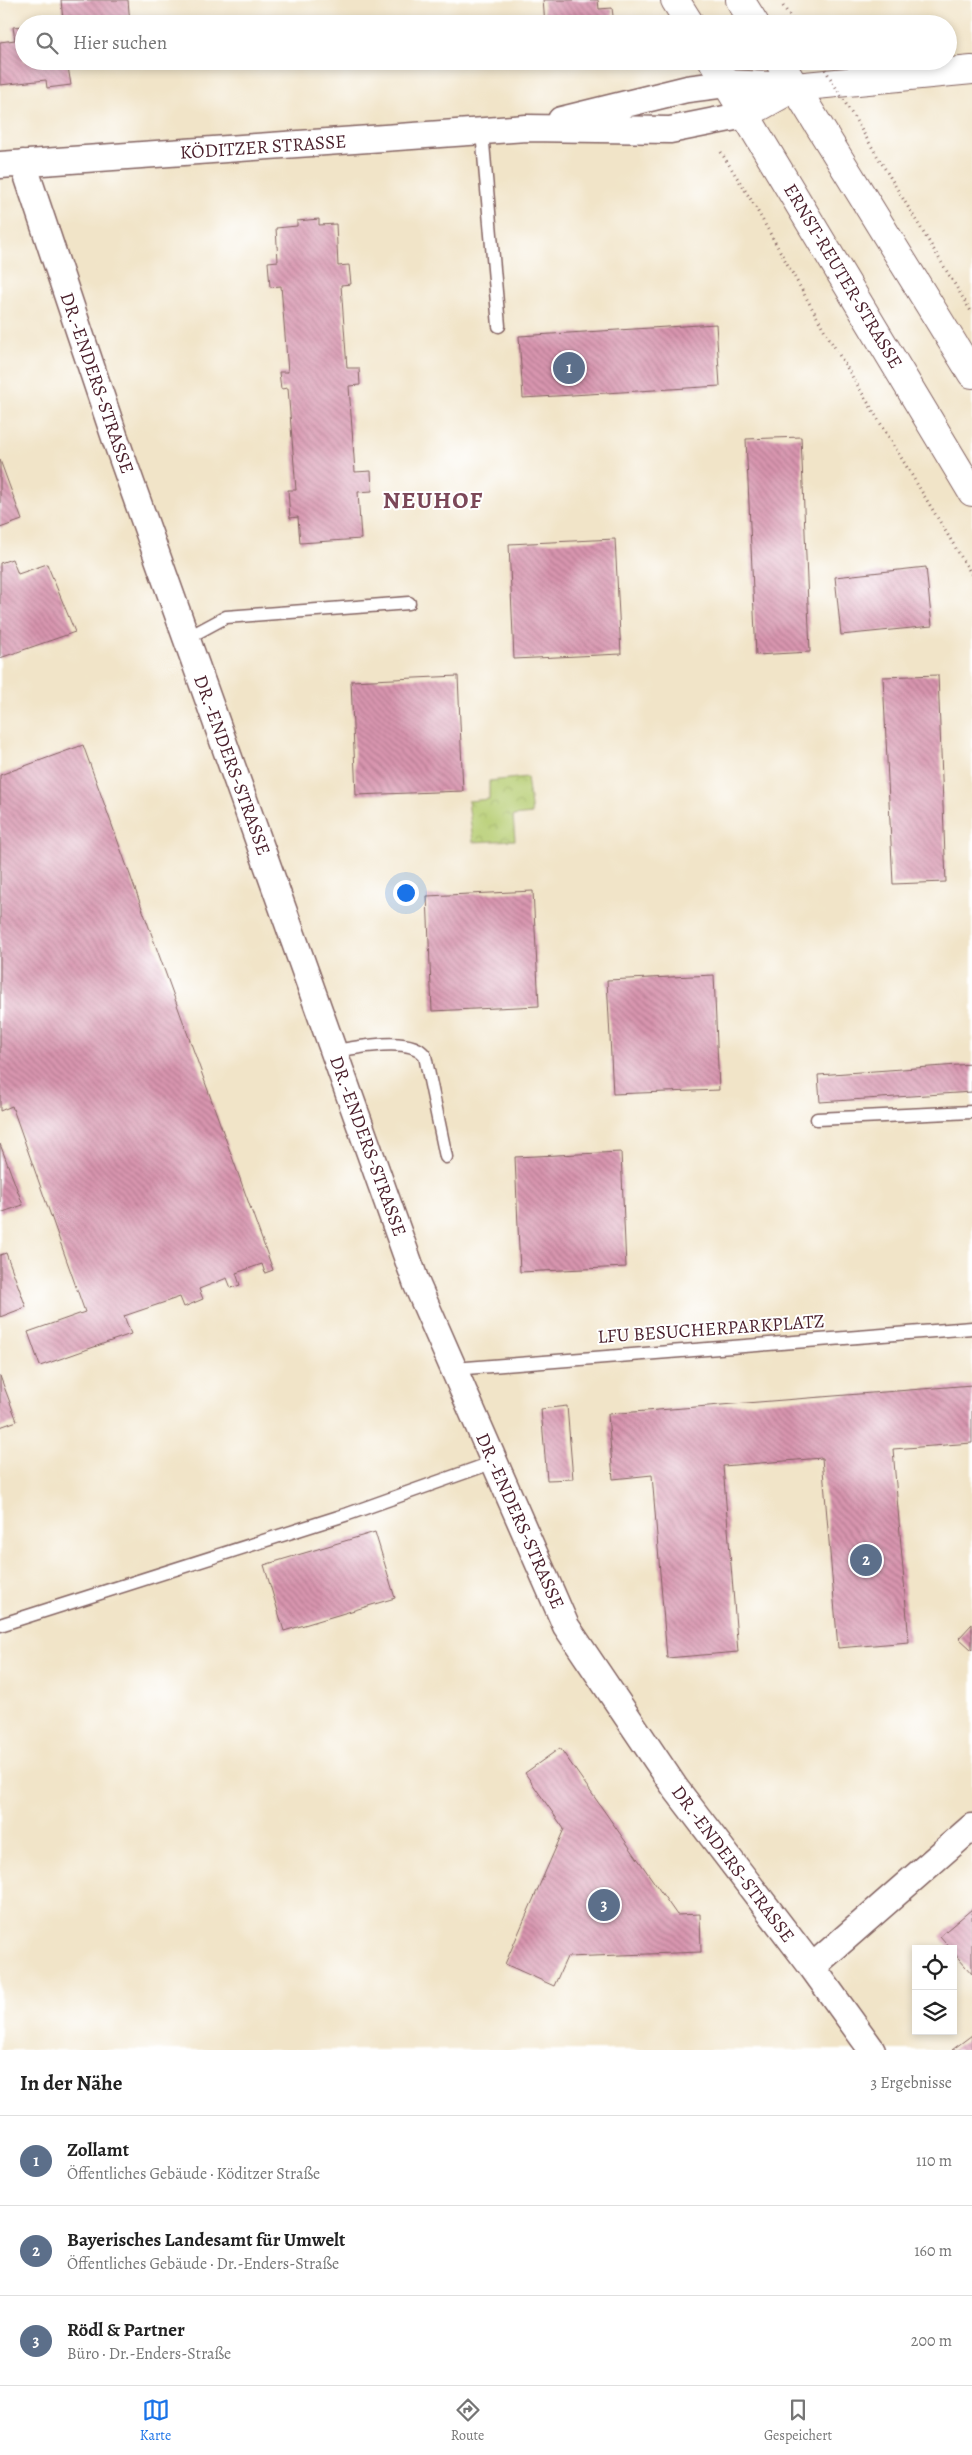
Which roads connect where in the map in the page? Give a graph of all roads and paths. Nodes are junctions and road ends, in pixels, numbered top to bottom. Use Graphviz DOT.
graph roads {
  1 [pos="675,0"];
  2 [pos="740,0"];
  3 [pos="779,0"];
  4 [pos="684,15"];
  5 [pos="749,15"];
  6 [pos="790,15"];
  7 [pos="785,70"];
  8 [pos="972,70"];
  9 [pos="719,72"];
  10 [pos="827,72"];
  11 [pos="795,87"];
  12 [pos="745,115"];
  13 [pos="526,128"];
  14 [pos="482,132"];
  15 [pos="720,150"];
  16 [pos="11,164"];
  17 [pos="972,312"];
  18 [pos="499,326"];
  19 [pos="972,374"];
  20 [pos="972,492"];
  21 [pos="972,574"];
  22 [pos="409,603"];
  23 [pos="187,638"];
  24 [pos="334,1051"];
  25 [pos="972,1112"];
  26 [pos="817,1120"];
  27 [pos="446,1157"];
  28 [pos="972,1328"];
  29 [pos="454,1369"];
  30 [pos="494,1462"];
  31 [pos="0,1625"];
  32 [pos="972,1827"];
  33 [pos="812,1968"];
  34 [pos="872,2050"];
  1 -- 4 [label="main road"];
  2 -- 5 [label="main road"];
  3 -- 6 [label="path"];
  7 -- 11 [label="main road"];
  8 -- 10 [label="main road"];
  9 -- 11 [label="main road"];
  9 -- 12 [label="main road, ERNST-REUTER-STRASSE"];
  9 -- 13 [label="street, KÖDITZER STRASSE"];
  10 -- 11 [label="main road"];
  10 -- 17 [label="path, bridge"];
  11 -- 12 [label="main road"];
  11 -- 19 [label="main road"];
  12 -- 13 [label="street, KÖDITZER STRASSE"];
  12 -- 20 [label="main road, ERNST-REUTER-STRASSE"];
  13 -- 14 [label="street, KÖDITZER STRASSE"];
  14 -- 16 [label="street, KÖDITZER STRASSE"];
  14 -- 18 [label="lane"];
  15 -- 21 [label="path"];
  16 -- 23 [label="street, DR.-ENDERS-STRASSE"];
  22 -- 23 [label="lane"];
  23 -- 24 [label="street, DR.-ENDERS-STRASSE"];
  24 -- 27 [label="lane"];
  24 -- 29 [label="street, DR.-ENDERS-STRASSE"];
  25 -- 26 [label="lane"];
  28 -- 29 [label="lane, LFU BESUCHERPARKPLATZ"];
  29 -- 30 [label="street, DR.-ENDERS-STRASSE"];
  30 -- 31 [label="lane"];
  30 -- 33 [label="street, DR.-ENDERS-STRASSE"];
  32 -- 33 [label="street"];
  33 -- 34 [label="street, DR.-ENDERS-STRASSE"];
}
